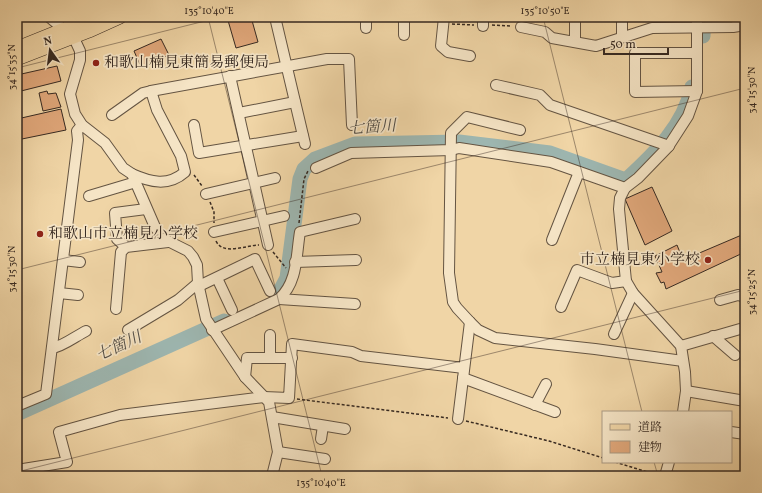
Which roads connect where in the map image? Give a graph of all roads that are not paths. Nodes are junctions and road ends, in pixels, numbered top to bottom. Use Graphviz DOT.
graph roads {
  1 [pos="49,17"];
  2 [pos="94,17"];
  3 [pos="120,17"];
  4 [pos="275,17"];
  5 [pos="366,17"];
  6 [pos="404,17"];
  7 [pos="444,17"];
  8 [pos="575,17"];
  9 [pos="622,17"];
  10 [pos="701,25"];
  11 [pos="745,25"];
  12 [pos="521,27"];
  13 [pos="366,28"];
  14 [pos="69,34"];
  15 [pos="404,35"];
  16 [pos="622,37"];
  17 [pos="575,42"];
  18 [pos="17,48"];
  19 [pos="693,53"];
  20 [pos="470,56"];
  21 [pos="17,59"];
  22 [pos="286,66"];
  23 [pos="230,76"];
  24 [pos="496,85"];
  25 [pos="151,90"];
  26 [pos="692,91"];
  27 [pos="295,102"];
  28 [pos="239,113"];
  29 [pos="112,115"];
  30 [pos="352,124"];
  31 [pos="82,125"];
  32 [pos="194,125"];
  33 [pos="520,130"];
  34 [pos="665,144"];
  35 [pos="451,145"];
  36 [pos="246,146"];
  37 [pos="313,168"];
  38 [pos="579,172"];
  39 [pos="134,178"];
  40 [pos="275,178"];
  41 [pos="254,183"];
  42 [pos="625,188"];
  43 [pos="206,194"];
  44 [pos="89,196"];
  45 [pos="146,209"];
  46 [pos="284,216"];
  47 [pos="355,219"];
  48 [pos="263,221"];
  49 [pos="214,232"];
  50 [pos="552,240"];
  51 [pos="168,242"];
  52 [pos="268,245"];
  53 [pos="126,246"];
  54 [pos="63,260"];
  55 [pos="356,260"];
  56 [pos="80,262"];
  57 [pos="296,262"];
  58 [pos="217,278"];
  59 [pos="626,281"];
  60 [pos="199,285"];
  61 [pos="270,292"];
  62 [pos="633,293"];
  63 [pos="59,294"];
  64 [pos="78,295"];
  65 [pos="745,297"];
  66 [pos="279,298"];
  67 [pos="720,300"];
  68 [pos="355,304"];
  69 [pos="561,307"];
  70 [pos="116,309"];
  71 [pos="232,310"];
  72 [pos="470,322"];
  73 [pos="210,327"];
  74 [pos="128,330"];
  75 [pos="745,330"];
  76 [pos="86,331"];
  77 [pos="614,334"];
  78 [pos="270,335"];
  79 [pos="714,336"];
  80 [pos="681,346"];
  81 [pos="52,348"];
  82 [pos="735,355"];
  83 [pos="270,358"];
  84 [pos="292,358"];
  85 [pos="683,361"];
  86 [pos="464,373"];
  87 [pos="245,377"];
  88 [pos="546,384"];
  89 [pos="686,392"];
  90 [pos="264,397"];
  91 [pos="745,401"];
  92 [pos="535,405"];
  93 [pos="17,406"];
  94 [pos="683,411"];
  95 [pos="555,412"];
  96 [pos="272,417"];
  97 [pos="458,419"];
  98 [pos="323,426"];
  99 [pos="345,429"];
  100 [pos="732,432"];
  101 [pos="745,434"];
  102 [pos="321,439"];
  103 [pos="278,452"];
  104 [pos="325,459"];
  105 [pos="670,463"];
  106 [pos="17,470"];
  107 [pos="272,476"];
  108 [pos="665,476"];
  1 -- 14 [label="street"];
  2 -- 14 [label="main road"];
  3 -- 14 [label="main road"];
  4 -- 22 [label="street"];
  5 -- 13 [label="street"];
  6 -- 15 [label="street"];
  7 -- 20 [label="street"];
  8 -- 17 [label="street"];
  9 -- 16 [label="street"];
  10 -- 11 [label="street"];
  10 -- 16 [label="street"];
  10 -- 19 [label="street"];
  12 -- 17 [label="street"];
  14 -- 18 [label="main road"];
  14 -- 21 [label="main road"];
  14 -- 31 [label="street"];
  16 -- 17 [label="street"];
  19 -- 26 [label="street"];
  19 -- 26 [label="street"];
  22 -- 23 [label="street"];
  22 -- 27 [label="street"];
  22 -- 30 [label="street"];
  23 -- 25 [label="street"];
  23 -- 28 [label="street"];
  24 -- 34 [label="street"];
  25 -- 29 [label="street"];
  25 -- 39 [label="street"];
  26 -- 34 [label="street"];
  27 -- 28 [label="street"];
  27 -- 36 [label="street"];
  28 -- 36 [label="street"];
  31 -- 39 [label="street"];
  31 -- 54 [label="street"];
  32 -- 36 [label="street"];
  33 -- 35 [label="street"];
  34 -- 42 [label="street"];
  35 -- 37 [label="street"];
  35 -- 38 [label="street"];
  35 -- 72 [label="street"];
  36 -- 41 [label="street"];
  38 -- 42 [label="street"];
  38 -- 50 [label="street"];
  39 -- 44 [label="street"];
  39 -- 45 [label="street"];
  40 -- 41 [label="street"];
  41 -- 43 [label="street"];
  41 -- 48 [label="street"];
  42 -- 59 [label="street"];
  45 -- 51 [label="street"];
  45 -- 53 [label="street"];
  46 -- 48 [label="street"];
  47 -- 57 [label="street"];
  48 -- 49 [label="street"];
  48 -- 52 [label="street"];
  51 -- 53 [label="street"];
  51 -- 60 [label="street"];
  53 -- 70 [label="street"];
  54 -- 56 [label="street"];
  54 -- 63 [label="street"];
  55 -- 57 [label="street"];
  57 -- 66 [label="street"];
  58 -- 60 [label="street"];
  58 -- 61 [label="street"];
  58 -- 71 [label="street"];
  59 -- 62 [label="street"];
  59 -- 69 [label="street"];
  60 -- 73 [label="street"];
  60 -- 74 [label="street"];
  62 -- 77 [label="street"];
  62 -- 80 [label="street"];
  63 -- 64 [label="street"];
  63 -- 81 [label="street"];
  65 -- 67 [label="street"];
  66 -- 68 [label="street"];
  66 -- 73 [label="street"];
  72 -- 85 [label="street"];
  72 -- 86 [label="street"];
  73 -- 87 [label="street"];
  75 -- 79 [label="street"];
  76 -- 81 [label="street"];
  78 -- 83 [label="street"];
  79 -- 80 [label="street"];
  79 -- 82 [label="street"];
  80 -- 85 [label="street"];
  81 -- 93 [label="street"];
  83 -- 84 [label="street"];
  83 -- 87 [label="street"];
  84 -- 86 [label="street"];
  84 -- 90 [label="street"];
  85 -- 89 [label="street"];
  86 -- 92 [label="street"];
  86 -- 97 [label="street"];
  87 -- 90 [label="street"];
  88 -- 92 [label="street"];
  89 -- 91 [label="street"];
  89 -- 94 [label="street"];
  90 -- 96 [label="street"];
  90 -- 106 [label="street"];
  92 -- 95 [label="street"];
  96 -- 98 [label="street"];
  96 -- 103 [label="street"];
  98 -- 99 [label="street"];
  98 -- 102 [label="street"];
  100 -- 101 [label="street"];
  103 -- 104 [label="street"];
  103 -- 107 [label="street"];
  105 -- 108 [label="street"];
}
